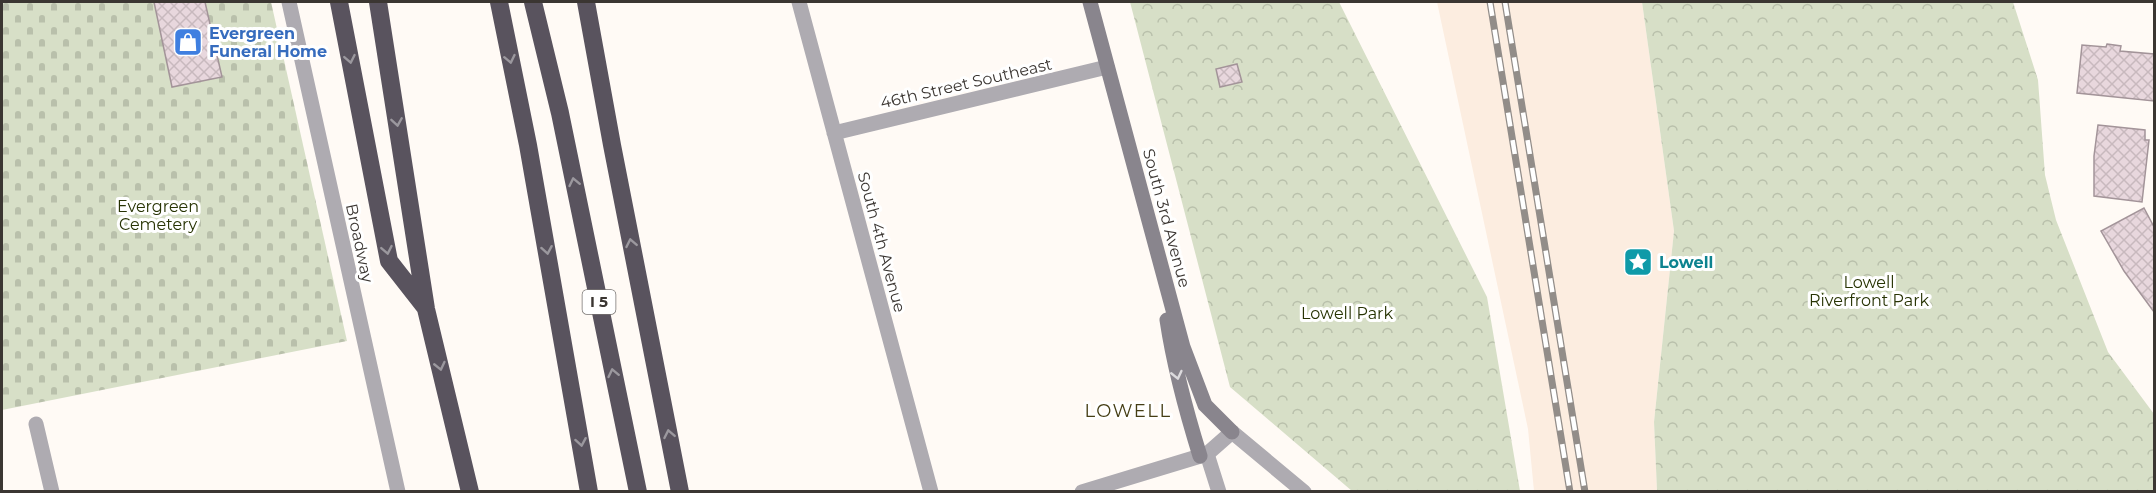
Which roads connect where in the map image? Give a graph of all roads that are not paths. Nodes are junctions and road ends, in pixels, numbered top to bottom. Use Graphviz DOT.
graph roads {
  1 [pos="289,2"];
  2 [pos="339,2"];
  3 [pos="378,2"];
  4 [pos="499,2"];
  5 [pos="533,2"];
  6 [pos="543,2"];
  7 [pos="586,2"];
  8 [pos="598,2"];
  9 [pos="799,2"];
  10 [pos="1090,2"];
  11 [pos="1107,68"];
  12 [pos="560,113"];
  13 [pos="834,133"];
  14 [pos="612,145"];
  15 [pos="1158,255"];
  16 [pos="426,309"];
  17 [pos="36,424"];
  18 [pos="1232,432"];
  19 [pos="1204,455"];
  20 [pos="52,492"];
  21 [pos="398,492"];
  22 [pos="470,492"];
  23 [pos="589,492"];
  24 [pos="638,492"];
  25 [pos="680,492"];
  26 [pos="931,492"];
  27 [pos="1082,492"];
  28 [pos="1219,492"];
  29 [pos="1304,492"];
  1 -- 21 [label="street, Broadway"];
  2 -- 16 [label="highway, one-way"];
  3 -- 16 [label="highway, one-way"];
  4 -- 23 [label="highway, one-way"];
  5 -- 12 [label="highway"];
  6 -- 12 [label="highway, I 5"];
  7 -- 14 [label="highway"];
  8 -- 14 [label="highway"];
  9 -- 13 [label="street, South 4th Avenue"];
  10 -- 11 [label="main road, South 3rd Avenue"];
  11 -- 13 [label="street, 46th Street Southeast"];
  11 -- 15 [label="main road, South 3rd Avenue"];
  24 -- 12 [label="highway, I 5, one-way"];
  13 -- 26 [label="street, South 4th Avenue"];
  25 -- 14 [label="highway, one-way"];
  15 -- 18 [label="main road, South 3rd Avenue"];
  15 -- 19 [label="main road, one-way"];
  16 -- 22 [label="highway, one-way"];
  17 -- 20 [label="street"];
  18 -- 19 [label="street"];
  18 -- 29 [label="street"];
  19 -- 27 [label="street"];
  19 -- 28 [label="street"];
}
